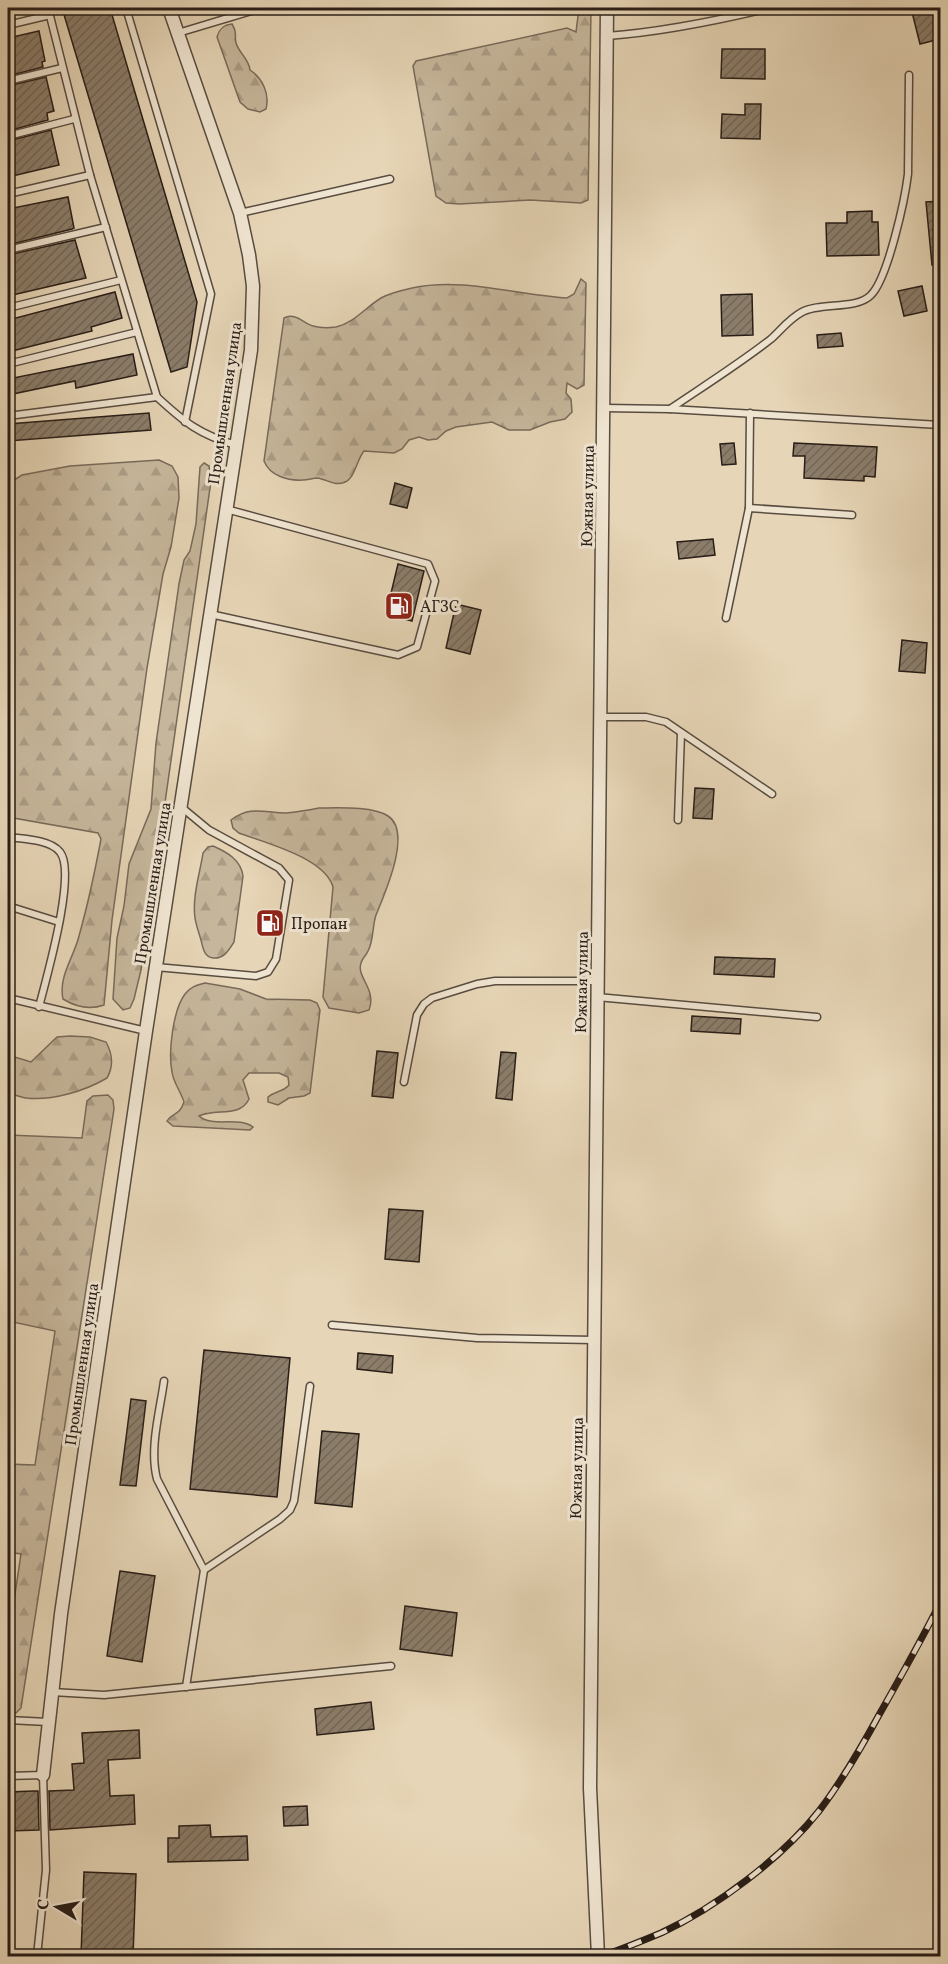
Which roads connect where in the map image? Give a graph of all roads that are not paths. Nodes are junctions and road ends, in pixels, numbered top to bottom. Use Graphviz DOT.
graph roads {
  1 [pos="48,8"];
  2 [pos="126,8"];
  3 [pos="169,8"];
  4 [pos="261,8"];
  5 [pos="607,8"];
  6 [pos="770,8"];
  7 [pos="50,15"];
  8 [pos="8,25"];
  9 [pos="177,33"];
  10 [pos="607,36"];
  11 [pos="62,68"];
  12 [pos="909,75"];
  13 [pos="8,81"];
  14 [pos="74,119"];
  15 [pos="8,136"];
  16 [pos="90,175"];
  17 [pos="390,178"];
  18 [pos="8,194"];
  19 [pos="240,213"];
  20 [pos="106,227"];
  21 [pos="8,250"];
  22 [pos="121,280"];
  23 [pos="8,309"];
  24 [pos="137,332"];
  25 [pos="8,364"];
  26 [pos="157,397"];
  27 [pos="604,408"];
  28 [pos="670,409"];
  29 [pos="750,413"];
  30 [pos="8,416"];
  31 [pos="185,422"];
  32 [pos="940,425"];
  33 [pos="236,445"];
  34 [pos="749,508"];
  35 [pos="226,509"];
  36 [pos="852,515"];
  37 [pos="210,614"];
  38 [pos="726,618"];
  39 [pos="601,717"];
  40 [pos="681,733"];
  41 [pos="772,794"];
  42 [pos="180,806"];
  43 [pos="678,820"];
  44 [pos="8,837"];
  45 [pos="8,906"];
  46 [pos="59,922"];
  47 [pos="156,966"];
  48 [pos="598,981"];
  49 [pos="597,997"];
  50 [pos="8,998"];
  51 [pos="39,1007"];
  52 [pos="817,1017"];
  53 [pos="146,1032"];
  54 [pos="404,1082"];
  55 [pos="332,1325"];
  56 [pos="594,1340"];
  57 [pos="164,1381"];
  58 [pos="310,1386"];
  59 [pos="204,1570"];
  60 [pos="391,1666"];
  61 [pos="186,1687"];
  62 [pos="51,1692"];
  63 [pos="8,1720"];
  64 [pos="48,1722"];
  65 [pos="43,1775"];
  66 [pos="8,1776"];
  67 [pos="37,1956"];
  68 [pos="598,1956"];
  1 -- 7 [label="lane"];
  2 -- 31 [label="lane"];
  3 -- 9 [label="street, Промышленная улица"];
  4 -- 9 [label="lane"];
  5 -- 10 [label="street, Южная улица"];
  6 -- 10 [label="lane"];
  7 -- 8 [label="lane"];
  7 -- 11 [label="lane"];
  9 -- 19 [label="street, Промышленная улица"];
  10 -- 27 [label="street, Южная улица"];
  11 -- 13 [label="lane"];
  11 -- 14 [label="lane"];
  12 -- 28 [label="lane"];
  14 -- 15 [label="lane"];
  14 -- 16 [label="lane"];
  16 -- 18 [label="lane"];
  16 -- 20 [label="lane"];
  17 -- 19 [label="lane"];
  19 -- 33 [label="street, Промышленная улица"];
  20 -- 21 [label="lane"];
  20 -- 22 [label="lane"];
  22 -- 23 [label="lane"];
  22 -- 24 [label="lane"];
  24 -- 25 [label="lane"];
  24 -- 26 [label="lane"];
  26 -- 30 [label="lane"];
  26 -- 31 [label="lane"];
  27 -- 28 [label="lane"];
  27 -- 39 [label="street, Южная улица"];
  28 -- 29 [label="lane"];
  29 -- 32 [label="lane"];
  29 -- 34 [label="lane"];
  31 -- 33 [label="lane"];
  33 -- 35 [label="street, Промышленная улица"];
  34 -- 36 [label="lane"];
  34 -- 38 [label="lane"];
  35 -- 37 [label="street, Промышленная улица"];
  35 -- 37 [label="lane"];
  37 -- 42 [label="street, Промышленная улица"];
  39 -- 40 [label="lane"];
  39 -- 48 [label="street, Южная улица"];
  40 -- 41 [label="lane"];
  40 -- 43 [label="lane"];
  42 -- 47 [label="street, Промышленная улица"];
  42 -- 47 [label="lane"];
  44 -- 46 [label="lane"];
  45 -- 46 [label="lane"];
  46 -- 51 [label="lane"];
  47 -- 53 [label="street, Промышленная улица"];
  48 -- 49 [label="street, Южная улица"];
  48 -- 54 [label="lane"];
  49 -- 52 [label="lane"];
  49 -- 56 [label="street, Южная улица"];
  50 -- 51 [label="lane"];
  51 -- 53 [label="lane"];
  53 -- 62 [label="street, Промышленная улица"];
  55 -- 56 [label="lane"];
  56 -- 68 [label="street, Южная улица"];
  57 -- 59 [label="lane"];
  58 -- 59 [label="lane"];
  59 -- 61 [label="lane"];
  60 -- 61 [label="lane"];
  61 -- 62 [label="lane"];
  62 -- 64 [label="street, Промышленная улица"];
  63 -- 64 [label="lane"];
  64 -- 65 [label="street, Промышленная улица"];
  65 -- 66 [label="lane"];
  65 -- 67 [label="lane"];
}
